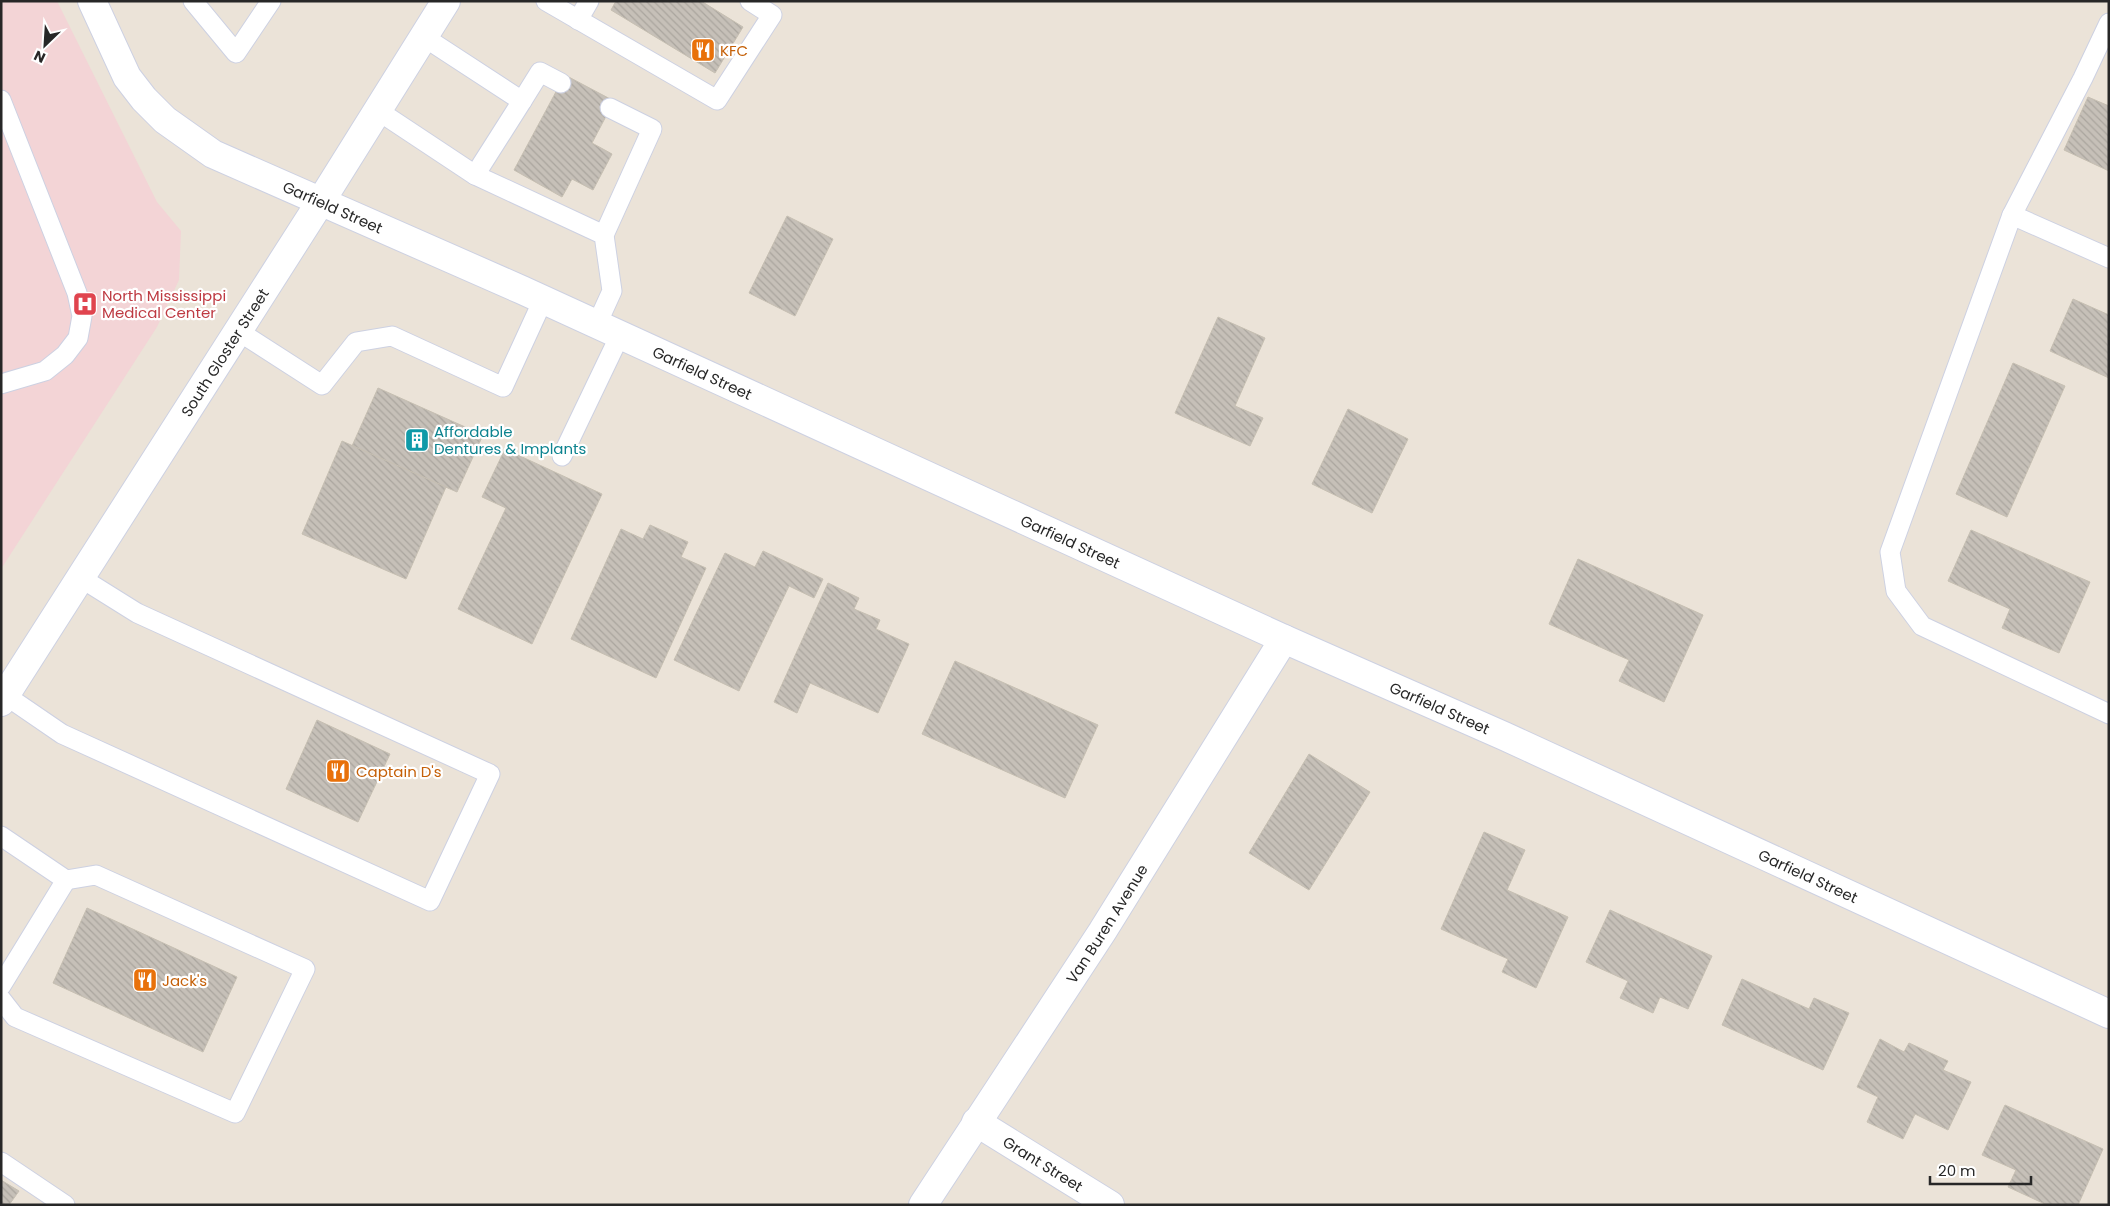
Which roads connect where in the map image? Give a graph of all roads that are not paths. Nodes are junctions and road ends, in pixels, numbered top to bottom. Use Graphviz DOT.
graph roads {
  1 [pos="92,1"];
  2 [pos="193,1"];
  3 [pos="271,1"];
  4 [pos="446,1"];
  5 [pos="546,1"];
  6 [pos="589,1"];
  7 [pos="750,1"];
  8 [pos="578,20"];
  9 [pos="2109,23"];
  10 [pos="424,37"];
  11 [pos="561,83"];
  12 [pos="1,100"];
  13 [pos="522,101"];
  14 [pos="610,108"];
  15 [pos="377,110"];
  16 [pos="476,175"];
  17 [pos="321,201"];
  18 [pos="2012,215"];
  19 [pos="604,235"];
  20 [pos="2109,258"];
  21 [pos="543,300"];
  22 [pos="238,330"];
  23 [pos="609,330"];
  24 [pos="1,384"];
  25 [pos="562,456"];
  26 [pos="81,578"];
  27 [pos="1284,639"];
  28 [pos="3,698"];
  29 [pos="2109,714"];
  30 [pos="1,836"];
  31 [pos="66,880"];
  32 [pos="1,986"];
  33 [pos="1,1000"];
  34 [pos="2109,1014"];
  35 [pos="976,1122"];
  36 [pos="1,1162"];
  37 [pos="65,1205"];
  38 [pos="923,1205"];
  39 [pos="1110,1205"];
  1 -- 17 [label="street, Garfield Street"];
  2 -- 3 [label="lane"];
  4 -- 10 [label="street, South Gloster Street"];
  5 -- 8 [label="lane"];
  6 -- 8 [label="lane"];
  7 -- 8 [label="lane"];
  9 -- 18 [label="lane"];
  10 -- 13 [label="lane"];
  10 -- 15 [label="street, South Gloster Street"];
  11 -- 13 [label="lane"];
  12 -- 24 [label="lane"];
  13 -- 16 [label="lane"];
  14 -- 19 [label="lane"];
  15 -- 16 [label="lane"];
  15 -- 17 [label="street, South Gloster Street"];
  16 -- 19 [label="lane"];
  17 -- 21 [label="street, Garfield Street"];
  17 -- 22 [label="street, South Gloster Street"];
  18 -- 20 [label="lane"];
  18 -- 29 [label="lane"];
  19 -- 23 [label="lane"];
  21 -- 22 [label="lane"];
  21 -- 23 [label="street, Garfield Street"];
  22 -- 26 [label="street, South Gloster Street"];
  23 -- 25 [label="lane"];
  23 -- 27 [label="street, Garfield Street"];
  26 -- 28 [label="street, South Gloster Street"];
  26 -- 28 [label="lane"];
  27 -- 34 [label="street, Garfield Street"];
  27 -- 35 [label="street, Van Buren Avenue"];
  30 -- 31 [label="lane"];
  31 -- 32 [label="lane"];
  31 -- 33 [label="lane"];
  35 -- 38 [label="street, Van Buren Avenue"];
  35 -- 39 [label="street, Grant Street"];
  36 -- 37 [label="lane"];
}
